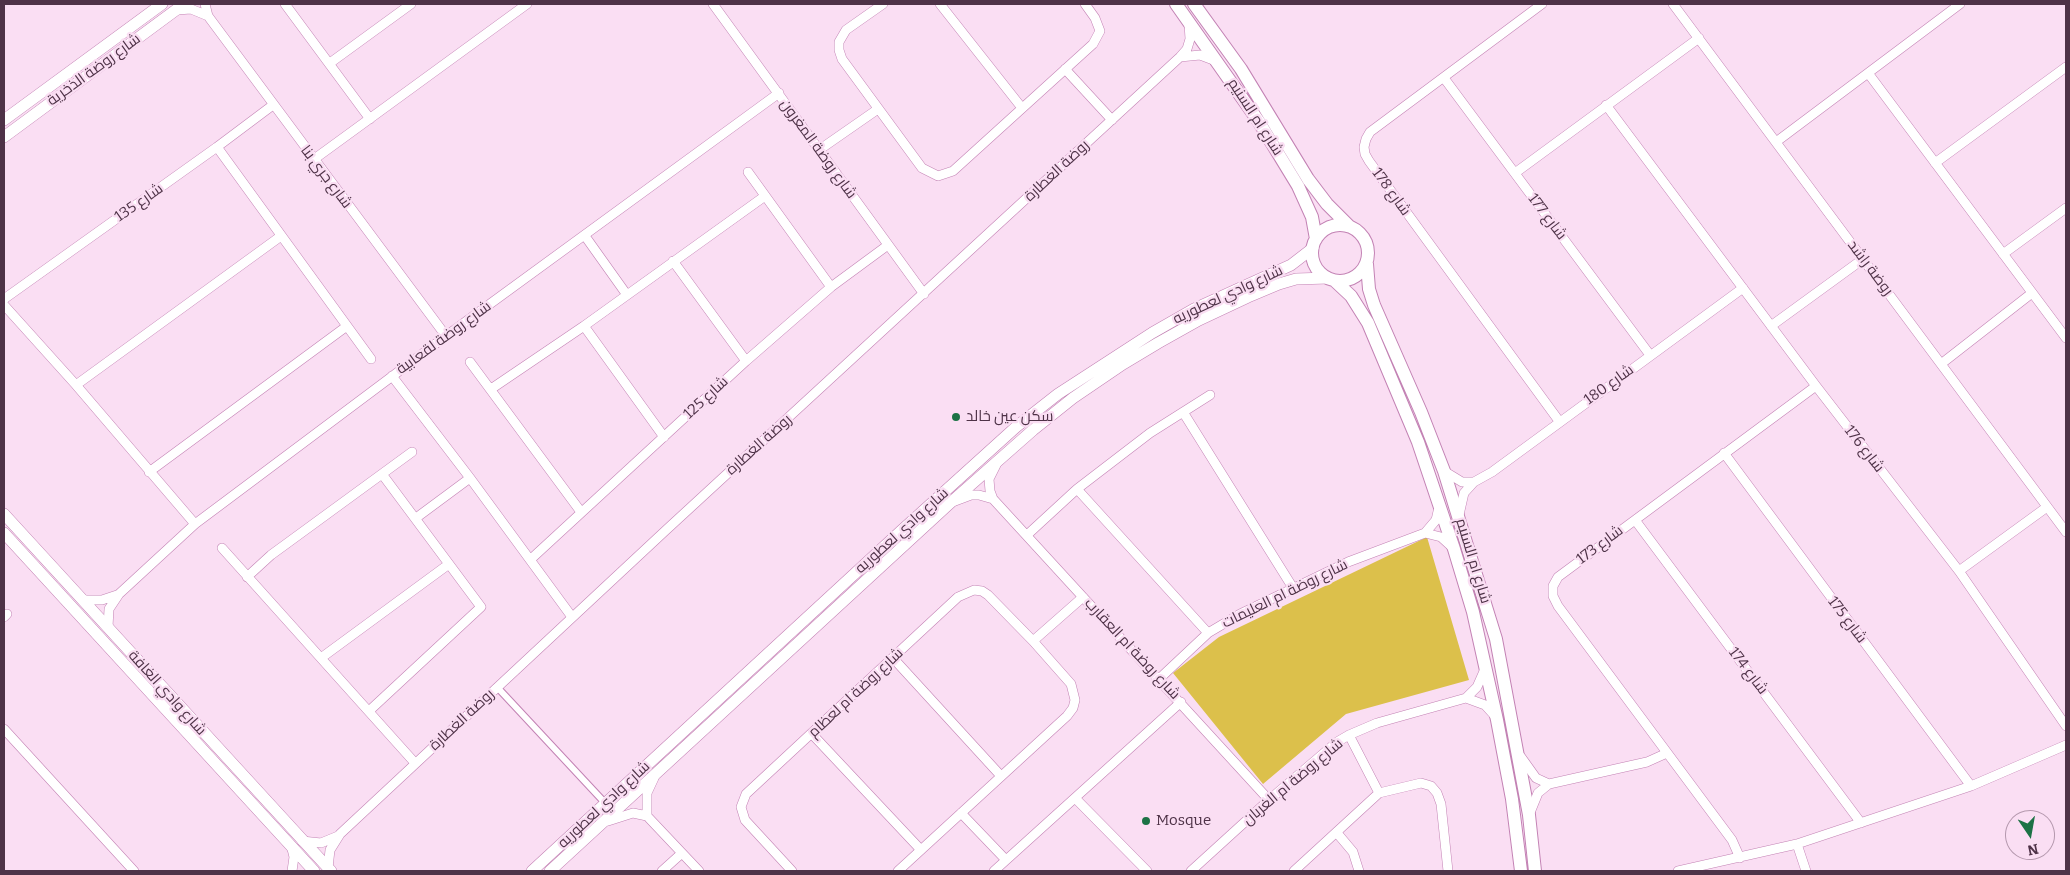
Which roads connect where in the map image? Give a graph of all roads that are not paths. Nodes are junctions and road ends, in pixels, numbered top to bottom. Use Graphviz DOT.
graph roads {
  1 [pos="162,4"];
  2 [pos="184,4"];
  3 [pos="205,4"];
  4 [pos="285,4"];
  5 [pos="411,4"];
  6 [pos="527,4"];
  7 [pos="713,4"];
  8 [pos="883,4"];
  9 [pos="940,4"];
  10 [pos="1084,4"];
  11 [pos="1176,4"];
  12 [pos="1194,4"];
  13 [pos="1542,4"];
  14 [pos="1673,4"];
  15 [pos="1960,4"];
  16 [pos="872,7"];
  17 [pos="1203,10"];
  18 [pos="174,11"];
  19 [pos="208,16"];
  20 [pos="1188,20"];
  21 [pos="1699,38"];
  22 [pos="1180,58"];
  23 [pos="1218,62"];
  24 [pos="330,64"];
  25 [pos="2066,67"];
  26 [pos="1065,69"];
  27 [pos="1868,73"];
  28 [pos="1444,78"];
  29 [pos="778,93"];
  30 [pos="273,105"];
  31 [pos="1606,105"];
  32 [pos="1022,108"];
  33 [pos="878,109"];
  34 [pos="370,119"];
  35 [pos="4,120"];
  36 [pos="1112,120"];
  37 [pos="4,136"];
  38 [pos="1776,142"];
  39 [pos="217,148"];
  40 [pos="819,150"];
  41 [pos="313,160"];
  42 [pos="1935,163"];
  43 [pos="748,172"];
  44 [pos="1515,173"];
  45 [pos="765,196"];
  46 [pos="2066,208"];
  47 [pos="1349,226"];
  48 [pos="281,236"];
  49 [pos="585,236"];
  50 [pos="1314,243"];
  51 [pos="888,245"];
  52 [pos="2003,254"];
  53 [pos="1863,259"];
  54 [pos="673,261"];
  55 [pos="1367,264"];
  56 [pos="1331,280"];
  57 [pos="831,287"];
  58 [pos="1743,288"];
  59 [pos="924,294"];
  60 [pos="2032,294"];
  61 [pos="627,295"];
  62 [pos="4,299"];
  63 [pos="4,305"];
  64 [pos="347,326"];
  65 [pos="584,326"];
  66 [pos="1771,326"];
  67 [pos="446,336"];
  68 [pos="2066,338"];
  69 [pos="1650,355"];
  70 [pos="371,359"];
  71 [pos="746,361"];
  72 [pos="470,362"];
  73 [pos="1941,364"];
  74 [pos="392,376"];
  75 [pos="76,385"];
  76 [pos="1816,386"];
  77 [pos="491,389"];
  78 [pos="1210,395"];
  79 [pos="1183,412"];
  80 [pos="1559,422"];
  81 [pos="664,437"];
  82 [pos="412,452"];
  83 [pos="1724,453"];
  84 [pos="999,459"];
  85 [pos="1444,471"];
  86 [pos="149,472"];
  87 [pos="382,474"];
  88 [pos="470,478"];
  89 [pos="1474,482"];
  90 [pos="1077,489"];
  91 [pos="993,500"];
  92 [pos="949,504"];
  93 [pos="1440,504"];
  94 [pos="2047,506"];
  95 [pos="581,512"];
  96 [pos="4,514"];
  97 [pos="1459,516"];
  98 [pos="416,518"];
  99 [pos="1636,520"];
  100 [pos="195,524"];
  101 [pos="2066,532"];
  102 [pos="4,533"];
  103 [pos="1425,533"];
  104 [pos="1027,535"];
  105 [pos="9,543"];
  106 [pos="222,548"];
  107 [pos="1454,549"];
  108 [pos="531,559"];
  109 [pos="449,564"];
  110 [pos="1959,571"];
  111 [pos="247,577"];
  112 [pos="1293,588"];
  113 [pos="119,594"];
  114 [pos="1083,597"];
  115 [pos="83,600"];
  116 [pos="572,617"];
  117 [pos="108,627"];
  118 [pos="1208,633"];
  119 [pos="1033,641"];
  120 [pos="320,658"];
  121 [pos="893,658"];
  122 [pos="1486,667"];
  123 [pos="1159,679"];
  124 [pos="497,687"];
  125 [pos="1466,698"];
  126 [pos="1181,702"];
  127 [pos="368,711"];
  128 [pos="1497,720"];
  129 [pos="2066,726"];
  130 [pos="4,729"];
  131 [pos="812,734"];
  132 [pos="1349,735"];
  133 [pos="2066,744"];
  134 [pos="1519,752"];
  135 [pos="1667,753"];
  136 [pos="415,763"];
  137 [pos="655,775"];
  138 [pos="1001,776"];
  139 [pos="1549,784"];
  140 [pos="1971,786"];
  141 [pos="1379,793"];
  142 [pos="1075,798"];
  143 [pos="1270,800"];
  144 [pos="606,804"];
  145 [pos="961,813"];
  146 [pos="1529,815"];
  147 [pos="647,816"];
  148 [pos="1861,823"];
  149 [pos="603,824"];
  150 [pos="1336,833"];
  151 [pos="340,834"];
  152 [pos="301,841"];
  153 [pos="1797,844"];
  154 [pos="292,849"];
  155 [pos="921,850"];
  156 [pos="682,853"];
  157 [pos="1740,858"];
  158 [pos="1006,860"];
  159 [pos="785,869"];
  160 [pos="329,870"];
  161 [pos="134,871"];
  162 [pos="292,871"];
  163 [pos="314,871"];
  164 [pos="532,871"];
  165 [pos="550,871"];
  166 [pos="662,871"];
  167 [pos="699,871"];
  168 [pos="898,871"];
  169 [pos="994,871"];
  170 [pos="1147,871"];
  171 [pos="1191,871"];
  172 [pos="1294,871"];
  173 [pos="1359,871"];
  174 [pos="1448,871"];
  175 [pos="1521,871"];
  176 [pos="1534,871"];
  177 [pos="1678,871"];
  178 [pos="1806,871"];
  1 -- 35 [label="street, شارع روضة الذخرية"];
  2 -- 18 [label="street, شارع روضة الذخرية"];
  3 -- 19 [label="street, شارع جري بنا"];
  4 -- 24 [label="street"];
  5 -- 24 [label="street"];
  6 -- 34 [label="street"];
  7 -- 29 [label="street, شارع روضة المغرون"];
  8 -- 16 [label="street"];
  9 -- 32 [label="street"];
  10 -- 26 [label="street"];
  11 -- 20 [label="main road, شارع ام السنيم"];
  12 -- 17 [label="main road, شارع ام السنيم"];
  13 -- 28 [label="street, شارع 178"];
  14 -- 21 [label="street, روضة راشد"];
  15 -- 27 [label="street"];
  16 -- 33 [label="street"];
  17 -- 47 [label="main road, شارع ام السنيم"];
  18 -- 19 [label="street"];
  18 -- 37 [label="street, شارع روضة الذخرية"];
  19 -- 30 [label="street, شارع جري بنا"];
  20 -- 22 [label="street, روضة الغطارة"];
  20 -- 23 [label="main road, شارع ام السنيم"];
  21 -- 31 [label="street"];
  21 -- 38 [label="street, روضة راشد"];
  22 -- 23 [label="street"];
  22 -- 36 [label="street, روضة الغطارة"];
  23 -- 50 [label="main road, شارع ام السنيم"];
  24 -- 34 [label="street"];
  25 -- 42 [label="street"];
  26 -- 32 [label="street"];
  26 -- 36 [label="street"];
  27 -- 38 [label="street"];
  27 -- 42 [label="street"];
  28 -- 44 [label="street, شارع 177"];
  28 -- 80 [label="street, شارع 178"];
  29 -- 40 [label="street, شارع روضة المغرون"];
  29 -- 49 [label="street, شارع روضة لقعابية"];
  30 -- 39 [label="street, شارع 135"];
  30 -- 41 [label="street, شارع جري بنا"];
  31 -- 44 [label="street"];
  31 -- 58 [label="street, شارع 176"];
  32 -- 33 [label="street"];
  33 -- 40 [label="street"];
  34 -- 41 [label="street"];
  36 -- 59 [label="street, روضة الغطارة"];
  38 -- 53 [label="street, روضة راشد"];
  39 -- 48 [label="street"];
  39 -- 62 [label="street, شارع 135"];
  40 -- 51 [label="street, شارع روضة المغرون"];
  41 -- 67 [label="street, شارع جري بنا"];
  42 -- 52 [label="street"];
  43 -- 45 [label="street"];
  44 -- 69 [label="street, شارع 177"];
  45 -- 54 [label="street"];
  45 -- 57 [label="street"];
  46 -- 52 [label="street"];
  47 -- 50 [label="main road"];
  47 -- 55 [label="main road"];
  48 -- 64 [label="street"];
  48 -- 75 [label="street"];
  49 -- 61 [label="street"];
  49 -- 67 [label="street, شارع روضة لقعابية"];
  50 -- 56 [label="main road"];
  50 -- 144 [label="street, شارع وادي لعطوريه"];
  51 -- 57 [label="street, شارع 125"];
  51 -- 59 [label="street, شارع روضة المغرون"];
  52 -- 60 [label="street"];
  53 -- 66 [label="street"];
  53 -- 73 [label="street, روضة راشد"];
  54 -- 61 [label="street"];
  54 -- 71 [label="street"];
  55 -- 56 [label="main road"];
  55 -- 85 [label="main road, شارع ام السنيم"];
  56 -- 84 [label="street, شارع وادي لعطوريه"];
  56 -- 93 [label="main road, شارع ام السنيم"];
  57 -- 71 [label="street, شارع 125"];
  58 -- 66 [label="street, شارع 176"];
  58 -- 69 [label="street, شارع 180"];
  59 -- 116 [label="street, روضة الغطارة"];
  60 -- 68 [label="street"];
  60 -- 73 [label="street"];
  61 -- 65 [label="street"];
  63 -- 75 [label="street"];
  64 -- 70 [label="street"];
  64 -- 86 [label="street"];
  65 -- 77 [label="street"];
  65 -- 81 [label="street"];
  66 -- 76 [label="street, شارع 176"];
  67 -- 74 [label="street, شارع روضة لقعابية"];
  69 -- 80 [label="street, شارع 180"];
  71 -- 81 [label="street, شارع 125"];
  72 -- 77 [label="street"];
  73 -- 94 [label="street, روضة راشد"];
  74 -- 88 [label="street"];
  74 -- 100 [label="street, شارع روضة لقعابية"];
  75 -- 86 [label="street"];
  76 -- 83 [label="street, شارع 173"];
  76 -- 110 [label="street, شارع 176"];
  77 -- 95 [label="street"];
  78 -- 79 [label="street"];
  79 -- 90 [label="street"];
  79 -- 112 [label="street"];
  80 -- 89 [label="street, شارع 180"];
  81 -- 95 [label="street, شارع 125"];
  82 -- 87 [label="street"];
  83 -- 99 [label="street, شارع 173"];
  83 -- 140 [label="street, شارع 175"];
  84 -- 91 [label="street"];
  84 -- 92 [label="street, شارع وادي لعطوريه"];
  85 -- 89 [label="street"];
  85 -- 97 [label="main road, شارع ام السنيم"];
  86 -- 100 [label="street"];
  87 -- 98 [label="street"];
  87 -- 111 [label="street"];
  88 -- 98 [label="street"];
  88 -- 108 [label="street"];
  89 -- 97 [label="street, شارع 180"];
  90 -- 104 [label="street"];
  90 -- 118 [label="street"];
  91 -- 92 [label="street"];
  91 -- 104 [label="street, شارع روضة ام العقارب"];
  92 -- 137 [label="street, شارع وادي لعطوريه"];
  93 -- 103 [label="street"];
  93 -- 107 [label="main road, شارع ام السنيم"];
  94 -- 101 [label="street, روضة راشد"];
  94 -- 110 [label="street"];
  95 -- 108 [label="street, شارع 125"];
  96 -- 115 [label="street, شارع وادي الغافة"];
  97 -- 134 [label="main road, شارع ام السنيم"];
  98 -- 109 [label="street"];
  99 -- 135 [label="street, شارع 173"];
  99 -- 148 [label="street, شارع 174"];
  100 -- 113 [label="street, شارع روضة لقعابية"];
  102 -- 105 [label="street, شارع وادي الغافة"];
  103 -- 107 [label="street"];
  103 -- 112 [label="street, شارع روضة ام العليمات"];
  104 -- 114 [label="street, شارع روضة ام العقارب"];
  105 -- 154 [label="street, شارع وادي الغافة"];
  106 -- 111 [label="street"];
  107 -- 122 [label="main road, شارع ام السنيم"];
  108 -- 116 [label="street"];
  109 -- 120 [label="street"];
  109 -- 127 [label="street"];
  110 -- 129 [label="street, شارع 176"];
  111 -- 120 [label="street"];
  112 -- 118 [label="street, شارع روضة ام العليمات"];
  113 -- 115 [label="street, شارع روضة لقعابية"];
  113 -- 117 [label="street, شارع روضة لقعابية"];
  114 -- 119 [label="street"];
  114 -- 123 [label="street, شارع روضة ام العقارب"];
  115 -- 117 [label="street, شارع وادي الغافة"];
  116 -- 124 [label="street, روضة الغطارة"];
  117 -- 152 [label="street, شارع وادي الغافة"];
  118 -- 123 [label="street, شارع روضة ام العليمات"];
  119 -- 121 [label="street, شارع روضة ام لعظام"];
  119 -- 138 [label="street, شارع روضة ام لعظام"];
  120 -- 127 [label="street"];
  121 -- 131 [label="street, شارع روضة ام لعظام"];
  121 -- 138 [label="street"];
  122 -- 125 [label="street"];
  122 -- 128 [label="main road, شارع ام السنيم"];
  123 -- 126 [label="street, شارع روضة ام العقارب"];
  124 -- 136 [label="street, روضة الغطارة"];
  124 -- 144 [label="street"];
  125 -- 128 [label="street"];
  125 -- 132 [label="street, شارع روضة ام الغربان"];
  126 -- 142 [label="street"];
  126 -- 143 [label="street, شارع روضة ام العقارب"];
  127 -- 136 [label="street"];
  128 -- 175 [label="main road, شارع ام السنيم"];
  130 -- 161 [label="street"];
  131 -- 155 [label="street"];
  131 -- 159 [label="street, شارع روضة ام لعظام"];
  132 -- 141 [label="street"];
  132 -- 143 [label="street, شارع روضة ام الغربان"];
  133 -- 140 [label="street"];
  134 -- 139 [label="street"];
  134 -- 146 [label="main road, شارع ام السنيم"];
  135 -- 139 [label="street"];
  135 -- 157 [label="street, شارع 173"];
  136 -- 151 [label="street, روضة الغطارة"];
  137 -- 147 [label="street"];
  137 -- 149 [label="street, شارع وادي لعطوريه"];
  138 -- 145 [label="street, شارع روضة ام لعظام"];
  139 -- 146 [label="street"];
  140 -- 148 [label="street"];
  141 -- 150 [label="street"];
  141 -- 174 [label="street"];
  142 -- 158 [label="street"];
  142 -- 170 [label="street"];
  143 -- 171 [label="street, شارع روضة ام الغربان"];
  144 -- 164 [label="street, شارع وادي لعطوريه"];
  145 -- 155 [label="street, شارع روضة ام لعظام"];
  145 -- 158 [label="street"];
  146 -- 176 [label="main road, شارع ام السنيم"];
  147 -- 149 [label="street"];
  147 -- 156 [label="street"];
  148 -- 153 [label="street"];
  149 -- 165 [label="street, شارع وادي لعطوريه"];
  150 -- 172 [label="street"];
  150 -- 173 [label="street"];
  151 -- 152 [label="street, روضة الغطارة"];
  151 -- 160 [label="street, روضة الغطارة"];
  152 -- 160 [label="street, شارع وادي الغافة"];
  153 -- 157 [label="street"];
  153 -- 178 [label="street"];
  154 -- 162 [label="street"];
  154 -- 163 [label="street, شارع وادي الغافة"];
  155 -- 168 [label="street, شارع روضة ام لعظام"];
  156 -- 166 [label="street"];
  156 -- 167 [label="street"];
  157 -- 177 [label="street"];
  158 -- 169 [label="street"];
}
